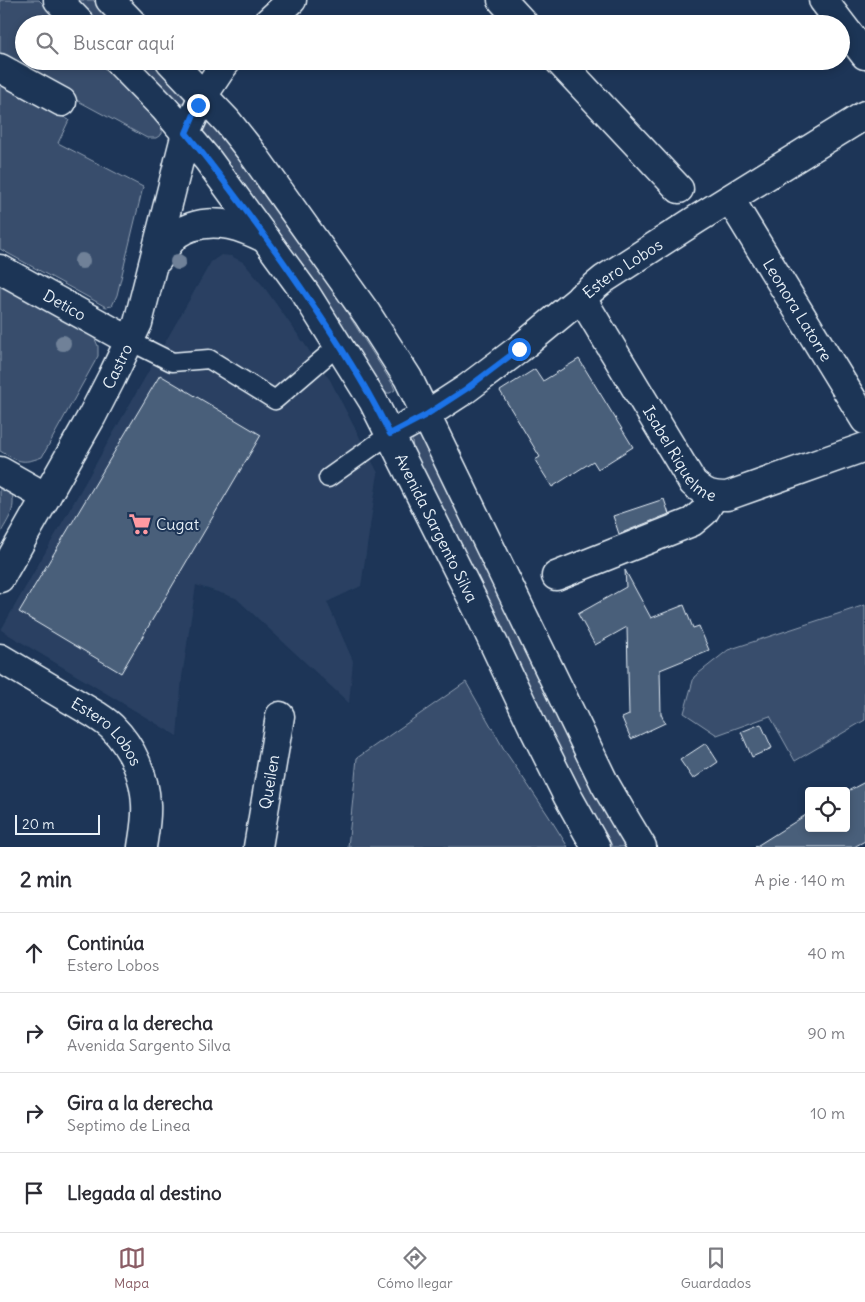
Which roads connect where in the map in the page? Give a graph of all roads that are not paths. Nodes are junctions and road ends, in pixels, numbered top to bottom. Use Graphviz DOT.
graph roads {
  1 [pos="58,0"];
  2 [pos="110,0"];
  3 [pos="292,0"];
  4 [pos="502,0"];
  5 [pos="824,0"];
  6 [pos="72,15"];
  7 [pos="124,15"];
  8 [pos="276,15"];
  9 [pos="516,15"];
  10 [pos="835,15"];
  11 [pos="850,35"];
  12 [pos="865,55"];
  13 [pos="0,68"];
  14 [pos="127,70"];
  15 [pos="178,70"];
  16 [pos="220,70"];
  17 [pos="567,70"];
  18 [pos="203,96"];
  19 [pos="62,102"];
  20 [pos="865,115"];
  21 [pos="186,133"];
  22 [pos="678,189"];
  23 [pos="730,198"];
  24 [pos="266,239"];
  25 [pos="153,267"];
  26 [pos="0,269"];
  27 [pos="582,297"];
  28 [pos="130,341"];
  29 [pos="339,345"];
  30 [pos="426,415"];
  31 [pos="865,420"];
  32 [pos="390,434"];
  33 [pos="865,448"];
  34 [pos="0,471"];
  35 [pos="328,478"];
  36 [pos="714,496"];
  37 [pos="46,497"];
  38 [pos="556,576"];
  39 [pos="0,578"];
  40 [pos="0,658"];
  41 [pos="280,716"];
  42 [pos="142,847"];
  43 [pos="258,847"];
  44 [pos="596,847"];
  45 [pos="642,847"];
  1 -- 6 [label="street"];
  2 -- 7 [label="street"];
  3 -- 8 [label="street"];
  4 -- 9 [label="street"];
  5 -- 10 [label="street"];
  11 -- 12 [label="street"];
  13 -- 19 [label="street"];
  14 -- 21 [label="street, Avenida Sargento Silva"];
  15 -- 18 [label="street"];
  16 -- 18 [label="street, Castro"];
  17 -- 22 [label="street"];
  18 -- 21 [label="street, Castro"];
  18 -- 30 [label="street"];
  20 -- 23 [label="street, Estero Lobos"];
  21 -- 24 [label="street, Avenida Sargento Silva"];
  21 -- 25 [label="street, Castro"];
  23 -- 27 [label="street, Estero Lobos"];
  23 -- 31 [label="street, Leonora Latorre"];
  24 -- 25 [label="street"];
  24 -- 29 [label="street, Avenida Sargento Silva"];
  25 -- 28 [label="street, Castro"];
  26 -- 28 [label="street, Detico"];
  27 -- 30 [label="street, Estero Lobos"];
  27 -- 36 [label="street, Isabel Riquelme"];
  28 -- 29 [label="lane"];
  28 -- 37 [label="street, Castro"];
  29 -- 32 [label="street, Avenida Sargento Silva"];
  30 -- 32 [label="street, Estero Lobos"];
  30 -- 45 [label="street"];
  32 -- 35 [label="lane"];
  32 -- 44 [label="street, Avenida Sargento Silva"];
  33 -- 36 [label="street, Isabel Riquelme"];
  34 -- 37 [label="street"];
  36 -- 38 [label="street"];
  37 -- 39 [label="street, Castro"];
  40 -- 42 [label="street, Estero Lobos"];
  41 -- 43 [label="street, Queilen"];
}
